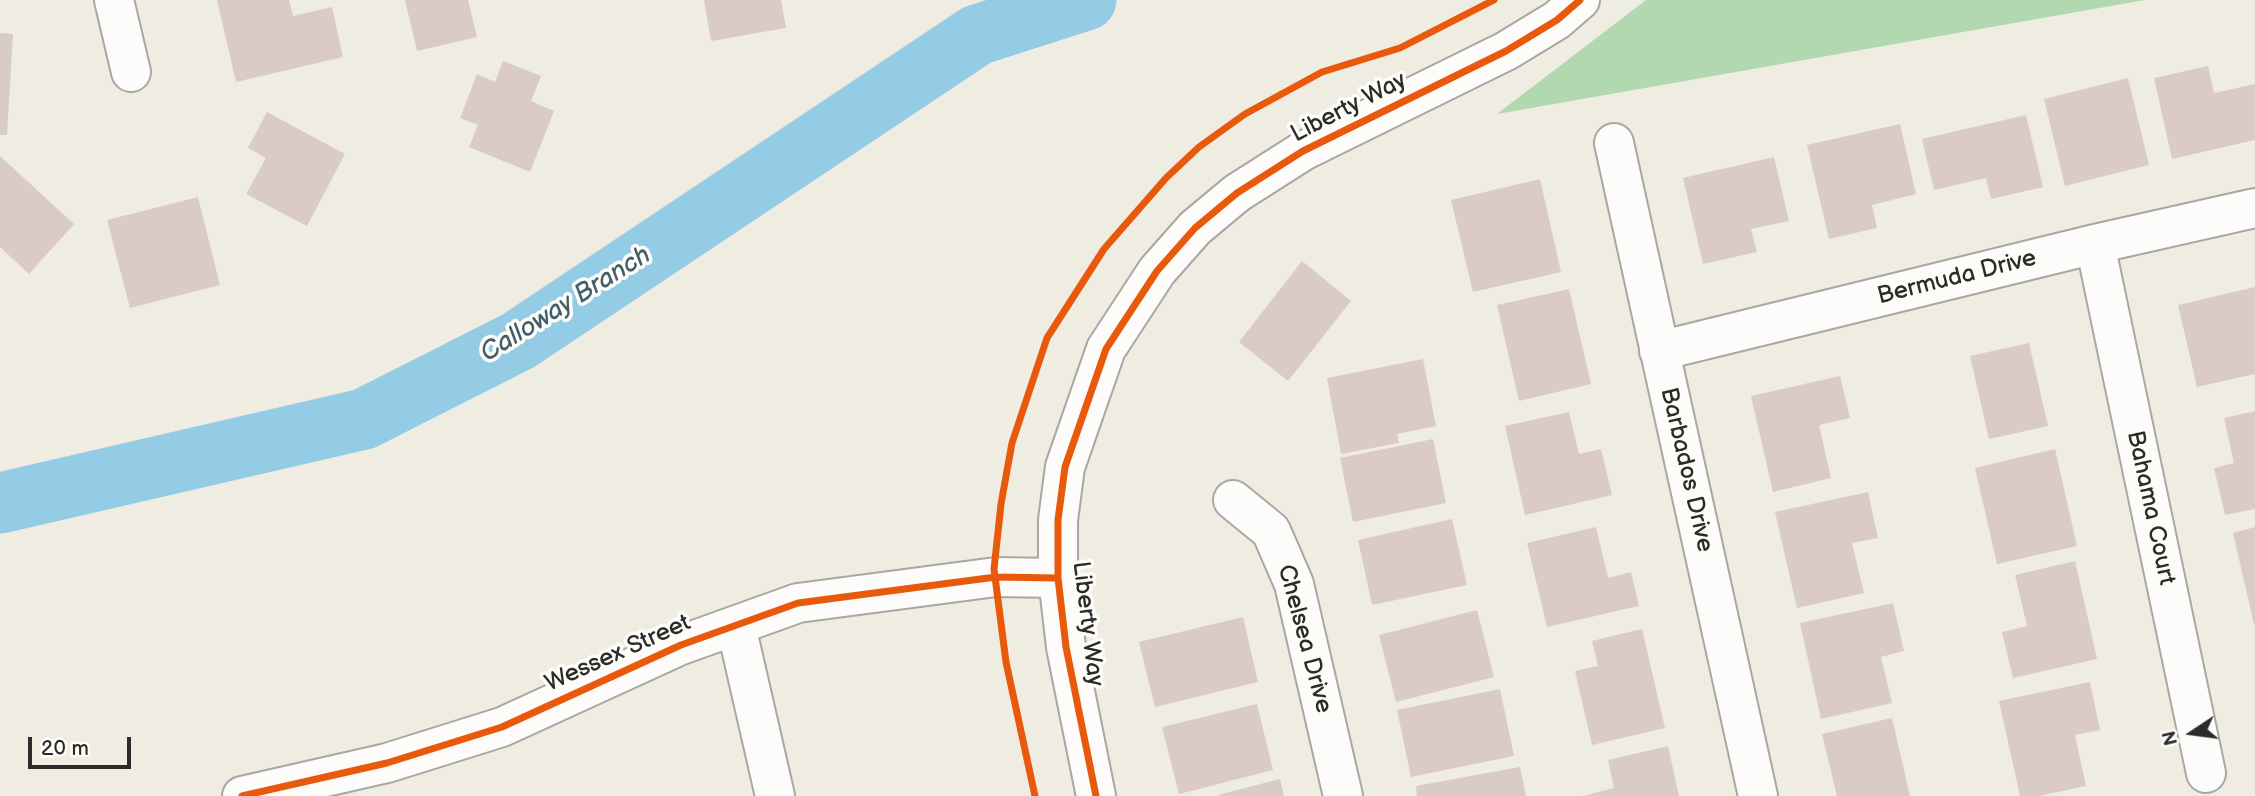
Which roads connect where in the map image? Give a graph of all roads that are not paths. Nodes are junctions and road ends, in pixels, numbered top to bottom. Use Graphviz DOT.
graph roads {
  1 [pos="114,0"];
  2 [pos="1580,0"];
  3 [pos="131,72"];
  4 [pos="1614,143"];
  5 [pos="2255,208"];
  6 [pos="2095,244"];
  7 [pos="1659,351"];
  8 [pos="1233,500"];
  9 [pos="1058,578"];
  10 [pos="736,626"];
  11 [pos="2206,773"];
  12 [pos="282,792"];
  13 [pos="242,796"];
  14 [pos="775,796"];
  15 [pos="1096,796"];
  16 [pos="1343,796"];
  17 [pos="1758,796"];
  1 -- 3 [label="street"];
  2 -- 9 [label="street, Liberty Way"];
  4 -- 7 [label="street, Barbados Drive"];
  5 -- 6 [label="street, Bermuda Drive"];
  6 -- 7 [label="street, Bermuda Drive"];
  6 -- 11 [label="street, Bahama Court"];
  7 -- 17 [label="street, Barbados Drive"];
  8 -- 16 [label="street, Chelsea Drive"];
  9 -- 10 [label="street, Wessex Street"];
  9 -- 15 [label="street, Liberty Way"];
  10 -- 12 [label="street, Wessex Street"];
  10 -- 14 [label="street"];
  12 -- 13 [label="street, Wessex Street"];
}
